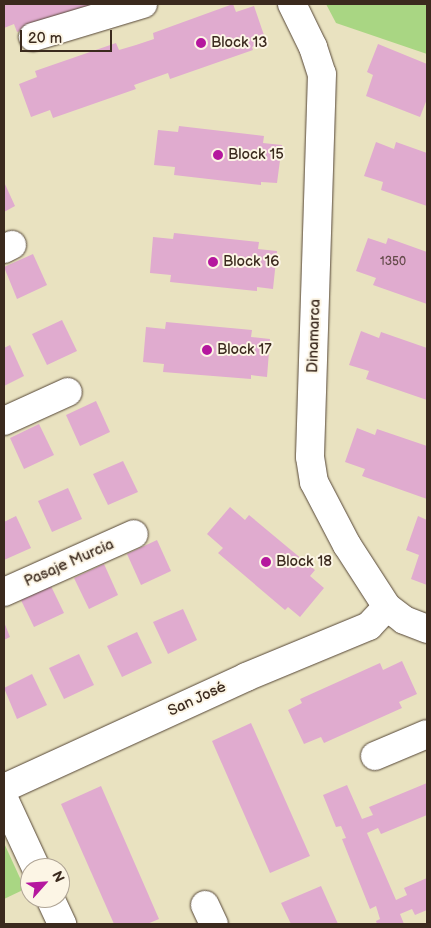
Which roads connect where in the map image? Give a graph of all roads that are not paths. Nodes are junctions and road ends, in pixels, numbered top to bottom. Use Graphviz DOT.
graph roads {
  1 [pos="143,4"];
  2 [pos="292,4"];
  3 [pos="33,37"];
  4 [pos="68,392"];
  5 [pos="4,421"];
  6 [pos="134,534"];
  7 [pos="4,592"];
  8 [pos="386,607"];
  9 [pos="427,629"];
  10 [pos="427,734"];
  11 [pos="375,756"];
  12 [pos="4,788"];
  13 [pos="4,800"];
  14 [pos="31,858"];
  15 [pos="55,908"];
  16 [pos="62,924"];
  1 -- 3 [label="street"];
  2 -- 8 [label="street, Dinamarca"];
  4 -- 5 [label="street"];
  6 -- 7 [label="street, Pasaje Murcia"];
  8 -- 9 [label="street, Dinamarca"];
  8 -- 12 [label="street, San José"];
  10 -- 11 [label="street"];
  13 -- 14 [label="street"];
  15 -- 16 [label="street"];
}
